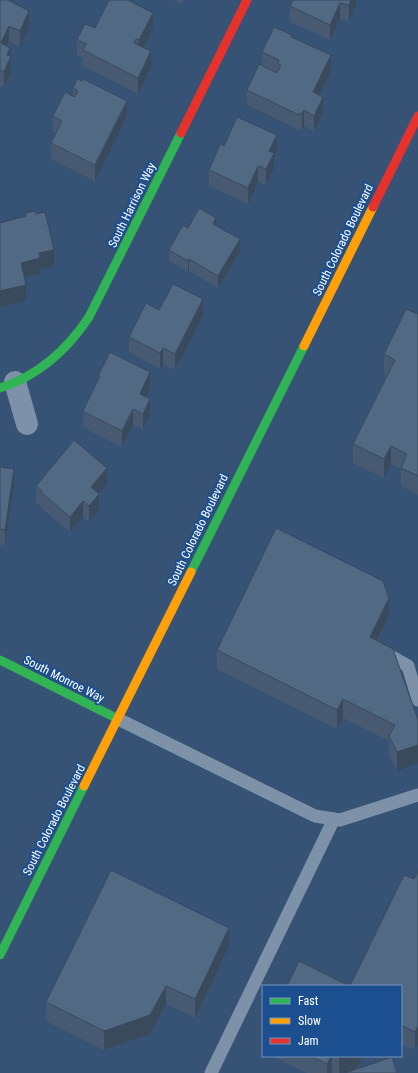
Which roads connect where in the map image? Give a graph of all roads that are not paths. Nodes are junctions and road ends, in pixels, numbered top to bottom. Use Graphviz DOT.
graph roads {
  1 [pos="247,0"];
  2 [pos="418,116"];
  3 [pos="7,385"];
  4 [pos="26,424"];
  5 [pos="381,651"];
  6 [pos="0,660"];
  7 [pos="418,700"];
  8 [pos="118,719"];
  9 [pos="418,794"];
  10 [pos="334,819"];
  11 [pos="0,955"];
  12 [pos="211,1073"];
  1 -- 3 [label="main road, South Harrison Way"];
  2 -- 8 [label="main road, South Colorado Boulevard"];
  3 -- 4 [label="street"];
  5 -- 7 [label="lane"];
  6 -- 8 [label="main road, South Monroe Way"];
  8 -- 10 [label="lane"];
  8 -- 11 [label="main road, South Colorado Boulevard"];
  9 -- 10 [label="lane"];
  10 -- 12 [label="lane"];
}
